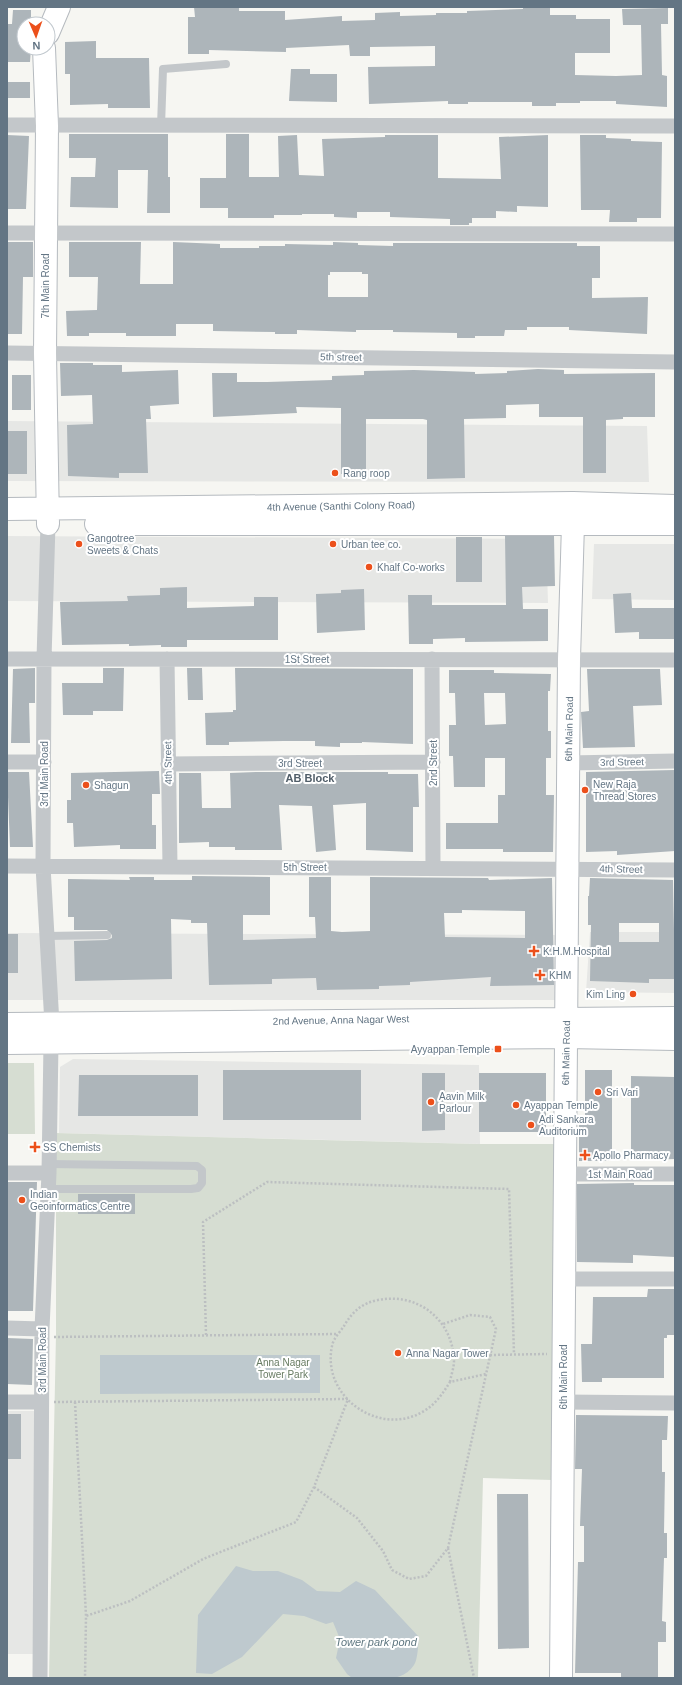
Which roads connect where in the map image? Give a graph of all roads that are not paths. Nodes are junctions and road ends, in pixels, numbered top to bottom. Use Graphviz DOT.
graph roads {
  1 [pos="44,56"];
  2 [pos="226,64"];
  3 [pos="7,125"];
  4 [pos="47,126"];
  5 [pos="161,126"];
  6 [pos="675,126"];
  7 [pos="7,233"];
  8 [pos="45,233"];
  9 [pos="675,234"];
  10 [pos="7,353"];
  11 [pos="45,353"];
  12 [pos="675,362"];
  13 [pos="675,506"];
  14 [pos="7,509"];
  15 [pos="49,517"];
  16 [pos="7,524"];
  17 [pos="573,524"];
  18 [pos="675,524"];
  19 [pos="7,659"];
  20 [pos="44,659"];
  21 [pos="166,659"];
  22 [pos="432,659"];
  23 [pos="569,659"];
  24 [pos="675,660"];
  25 [pos="675,760"];
  26 [pos="7,762"];
  27 [pos="44,762"];
  28 [pos="432,762"];
  29 [pos="568,763"];
  30 [pos="168,764"];
  31 [pos="7,866"];
  32 [pos="43,866"];
  33 [pos="170,866"];
  34 [pos="433,867"];
  35 [pos="568,868"];
  36 [pos="675,870"];
  37 [pos="108,935"];
  38 [pos="47,936"];
  39 [pos="675,1018"];
  40 [pos="7,1024"];
  41 [pos="567,1027"];
  42 [pos="51,1033"];
  43 [pos="675,1039"];
  44 [pos="7,1043"];
  45 [pos="49,1169"];
  46 [pos="7,1173"];
  47 [pos="565,1174"];
  48 [pos="675,1174"];
  49 [pos="48,1189"];
  50 [pos="564,1279"];
  51 [pos="675,1279"];
  52 [pos="7,1328"];
  53 [pos="42,1333"];
  54 [pos="7,1402"];
  55 [pos="41,1402"];
  56 [pos="563,1402"];
  57 [pos="675,1403"];
  58 [pos="40,1678"];
  59 [pos="561,1678"];
  1 -- 4 [label="street, 7th Main Road"];
  2 -- 5 [label="lane"];
  3 -- 4 [label="street"];
  4 -- 5 [label="street"];
  4 -- 8 [label="street, 7th Main Road"];
  5 -- 6 [label="street"];
  7 -- 8 [label="street"];
  8 -- 9 [label="street"];
  8 -- 11 [label="street, 7th Main Road"];
  10 -- 11 [label="street, 5th street"];
  11 -- 12 [label="street, 5th street"];
  11 -- 15 [label="street, 7th Main Road"];
  13 -- 15 [label="street, 4th Avenue (Santhi Colony Road)"];
  14 -- 15 [label="street, 4th Avenue (Santhi Colony Road)"];
  15 -- 16 [label="street, 4th Avenue (Santhi Colony Road)"];
  15 -- 17 [label="street, 4th Avenue (Santhi Colony Road)"];
  15 -- 20 [label="street, 3rd Main Road"];
  17 -- 18 [label="street, 4th Avenue (Santhi Colony Road)"];
  17 -- 23 [label="street, 6th Main Road"];
  19 -- 20 [label="street"];
  20 -- 21 [label="street, 1St Street"];
  20 -- 27 [label="street, 3rd Main Road"];
  21 -- 22 [label="street, 1St Street"];
  21 -- 30 [label="street, 4th Street"];
  22 -- 23 [label="street, 1St Street"];
  22 -- 28 [label="street, 2nd Street"];
  23 -- 24 [label="street"];
  23 -- 29 [label="street, 6th Main Road"];
  25 -- 29 [label="street, 3rd Street"];
  26 -- 27 [label="street"];
  27 -- 32 [label="street, 3rd Main Road"];
  28 -- 30 [label="street, 3rd Street"];
  28 -- 34 [label="street, 2nd Street"];
  29 -- 35 [label="street, 6th Main Road"];
  30 -- 33 [label="street, 4th Street"];
  31 -- 32 [label="street"];
  32 -- 33 [label="street, 5th Street"];
  32 -- 38 [label="street, 3rd Main Road"];
  33 -- 34 [label="street, 5th Street"];
  34 -- 35 [label="street, 5th Street"];
  35 -- 36 [label="street, 4th Street"];
  35 -- 41 [label="street, 6th Main Road"];
  37 -- 38 [label="lane"];
  38 -- 42 [label="street, 3rd Main Road"];
  39 -- 41 [label="street, 2nd Avenue, Anna Nagar West"];
  40 -- 42 [label="street, 2nd Avenue, Anna Nagar West"];
  41 -- 42 [label="street, 2nd Avenue, Anna Nagar West"];
  41 -- 43 [label="street, 2nd Avenue, Anna Nagar West"];
  41 -- 47 [label="street, 6th Main Road"];
  42 -- 44 [label="street, 2nd Avenue, Anna Nagar West"];
  42 -- 45 [label="street, 3rd Main Road"];
  45 -- 46 [label="street"];
  45 -- 49 [label="street, 3rd Main Road"];
  45 -- 49 [label="lane"];
  47 -- 48 [label="street, 1st Main Road"];
  47 -- 50 [label="street, 6th Main Road"];
  49 -- 53 [label="street, 3rd Main Road"];
  50 -- 51 [label="street"];
  50 -- 56 [label="street, 6th Main Road"];
  52 -- 53 [label="street"];
  53 -- 55 [label="street, 3rd Main Road"];
  54 -- 55 [label="street"];
  55 -- 58 [label="street, 3rd Main Road"];
  56 -- 57 [label="street"];
  56 -- 59 [label="street, 6th Main Road"];
}
